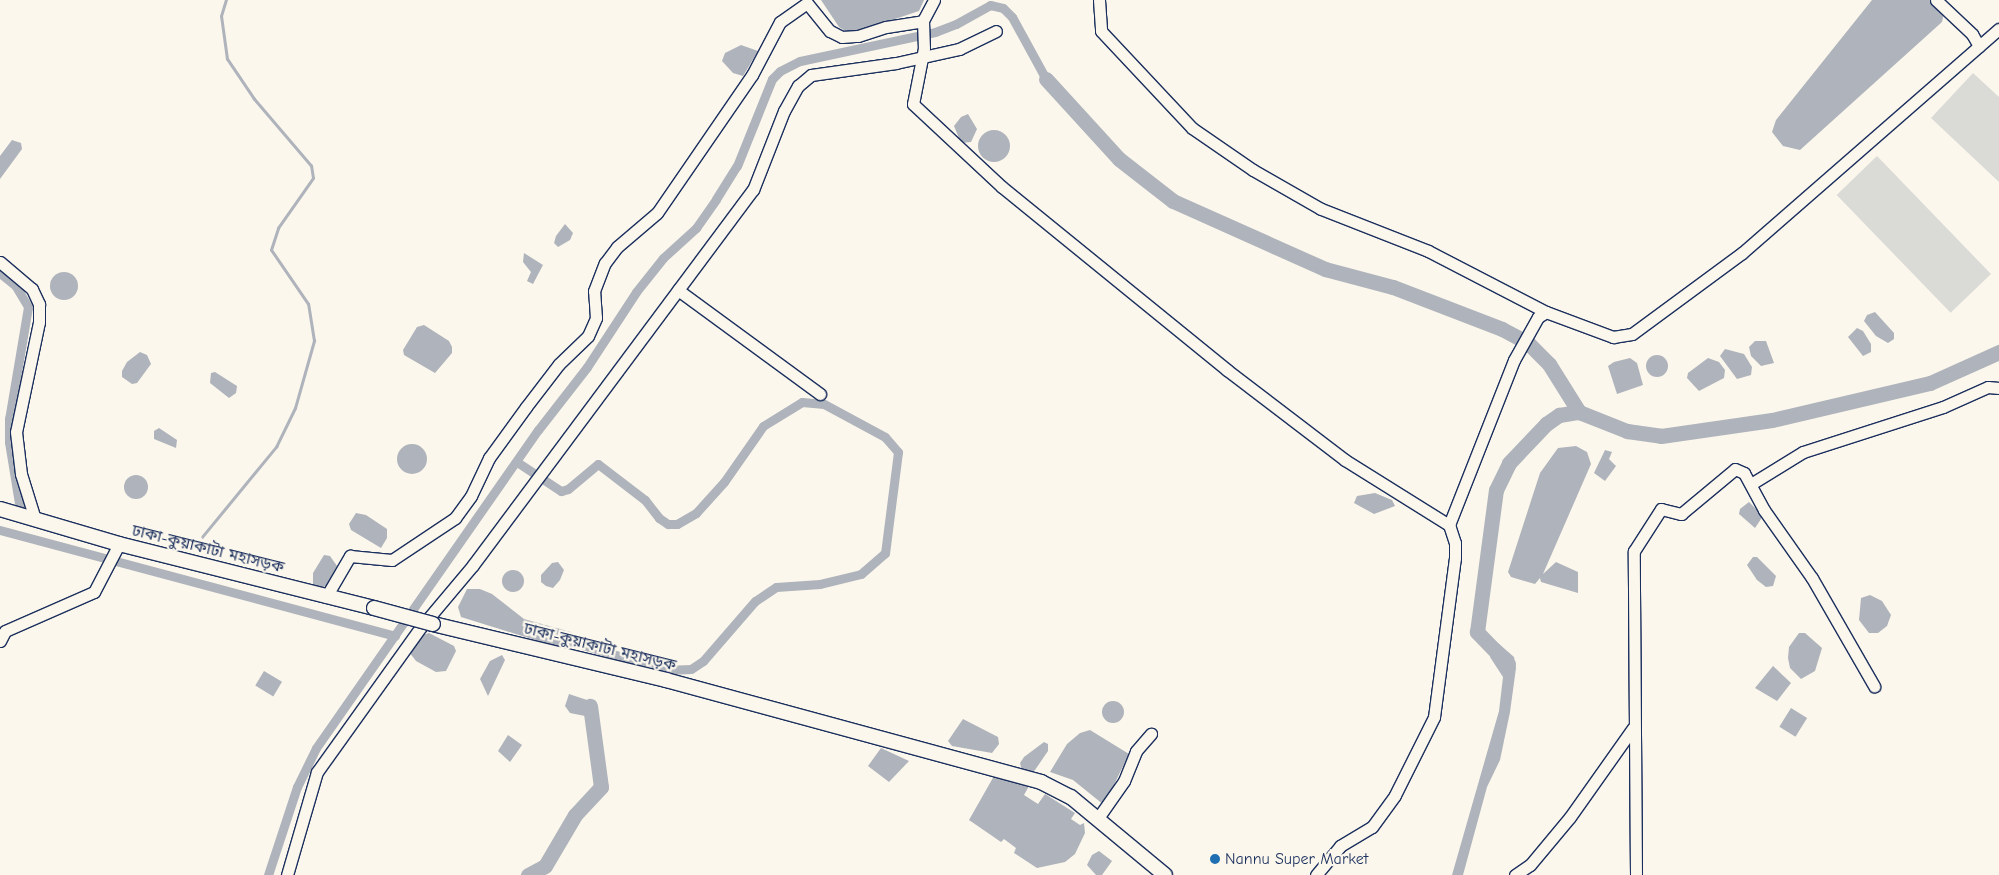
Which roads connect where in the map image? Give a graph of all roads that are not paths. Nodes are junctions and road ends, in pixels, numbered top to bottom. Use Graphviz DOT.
graph roads {
  1 [pos="1099,0"];
  2 [pos="1936,0"];
  3 [pos="804,1"];
  4 [pos="931,2"];
  5 [pos="923,20"];
  6 [pos="1999,29"];
  7 [pos="996,32"];
  8 [pos="1979,46"];
  9 [pos="922,52"];
  10 [pos="0,262"];
  11 [pos="678,290"];
  12 [pos="1546,312"];
  13 [pos="1999,388"];
  14 [pos="820,394"];
  15 [pos="1751,484"];
  16 [pos="0,510"];
  17 [pos="35,519"];
  18 [pos="1449,525"];
  19 [pos="119,544"];
  20 [pos="326,597"];
  21 [pos="0,641"];
  22 [pos="1874,686"];
  23 [pos="1633,728"];
  24 [pos="1151,734"];
  25 [pos="1098,818"];
  26 [pos="287,875"];
  27 [pos="1165,875"];
  28 [pos="1316,875"];
  29 [pos="1515,875"];
  30 [pos="1636,875"];
  1 -- 12 [label="street"];
  2 -- 8 [label="street"];
  3 -- 5 [label="street"];
  3 -- 20 [label="street"];
  4 -- 5 [label="street"];
  5 -- 9 [label="street"];
  6 -- 8 [label="street"];
  7 -- 9 [label="street"];
  8 -- 12 [label="street"];
  9 -- 11 [label="street"];
  9 -- 18 [label="street"];
  10 -- 17 [label="street"];
  11 -- 14 [label="street"];
  11 -- 26 [label="street"];
  12 -- 18 [label="street"];
  13 -- 15 [label="street"];
  15 -- 22 [label="street"];
  15 -- 23 [label="street"];
  16 -- 17 [label="main road, ঢাকা-কুয়াকাটা মহাসড়ক"];
  17 -- 19 [label="main road, ঢাকা-কুয়াকাটা মহাসড়ক"];
  18 -- 28 [label="street"];
  19 -- 20 [label="main road, ঢাকা-কুয়াকাটা মহাসড়ক"];
  19 -- 21 [label="street"];
  20 -- 25 [label="main road, ঢাকা-কুয়াকাটা মহাসড়ক, bridge"];
  23 -- 29 [label="street"];
  23 -- 30 [label="street"];
  24 -- 25 [label="street"];
  25 -- 27 [label="main road, ঢাকা-কুয়াকাটা মহাসড়ক"];
}
